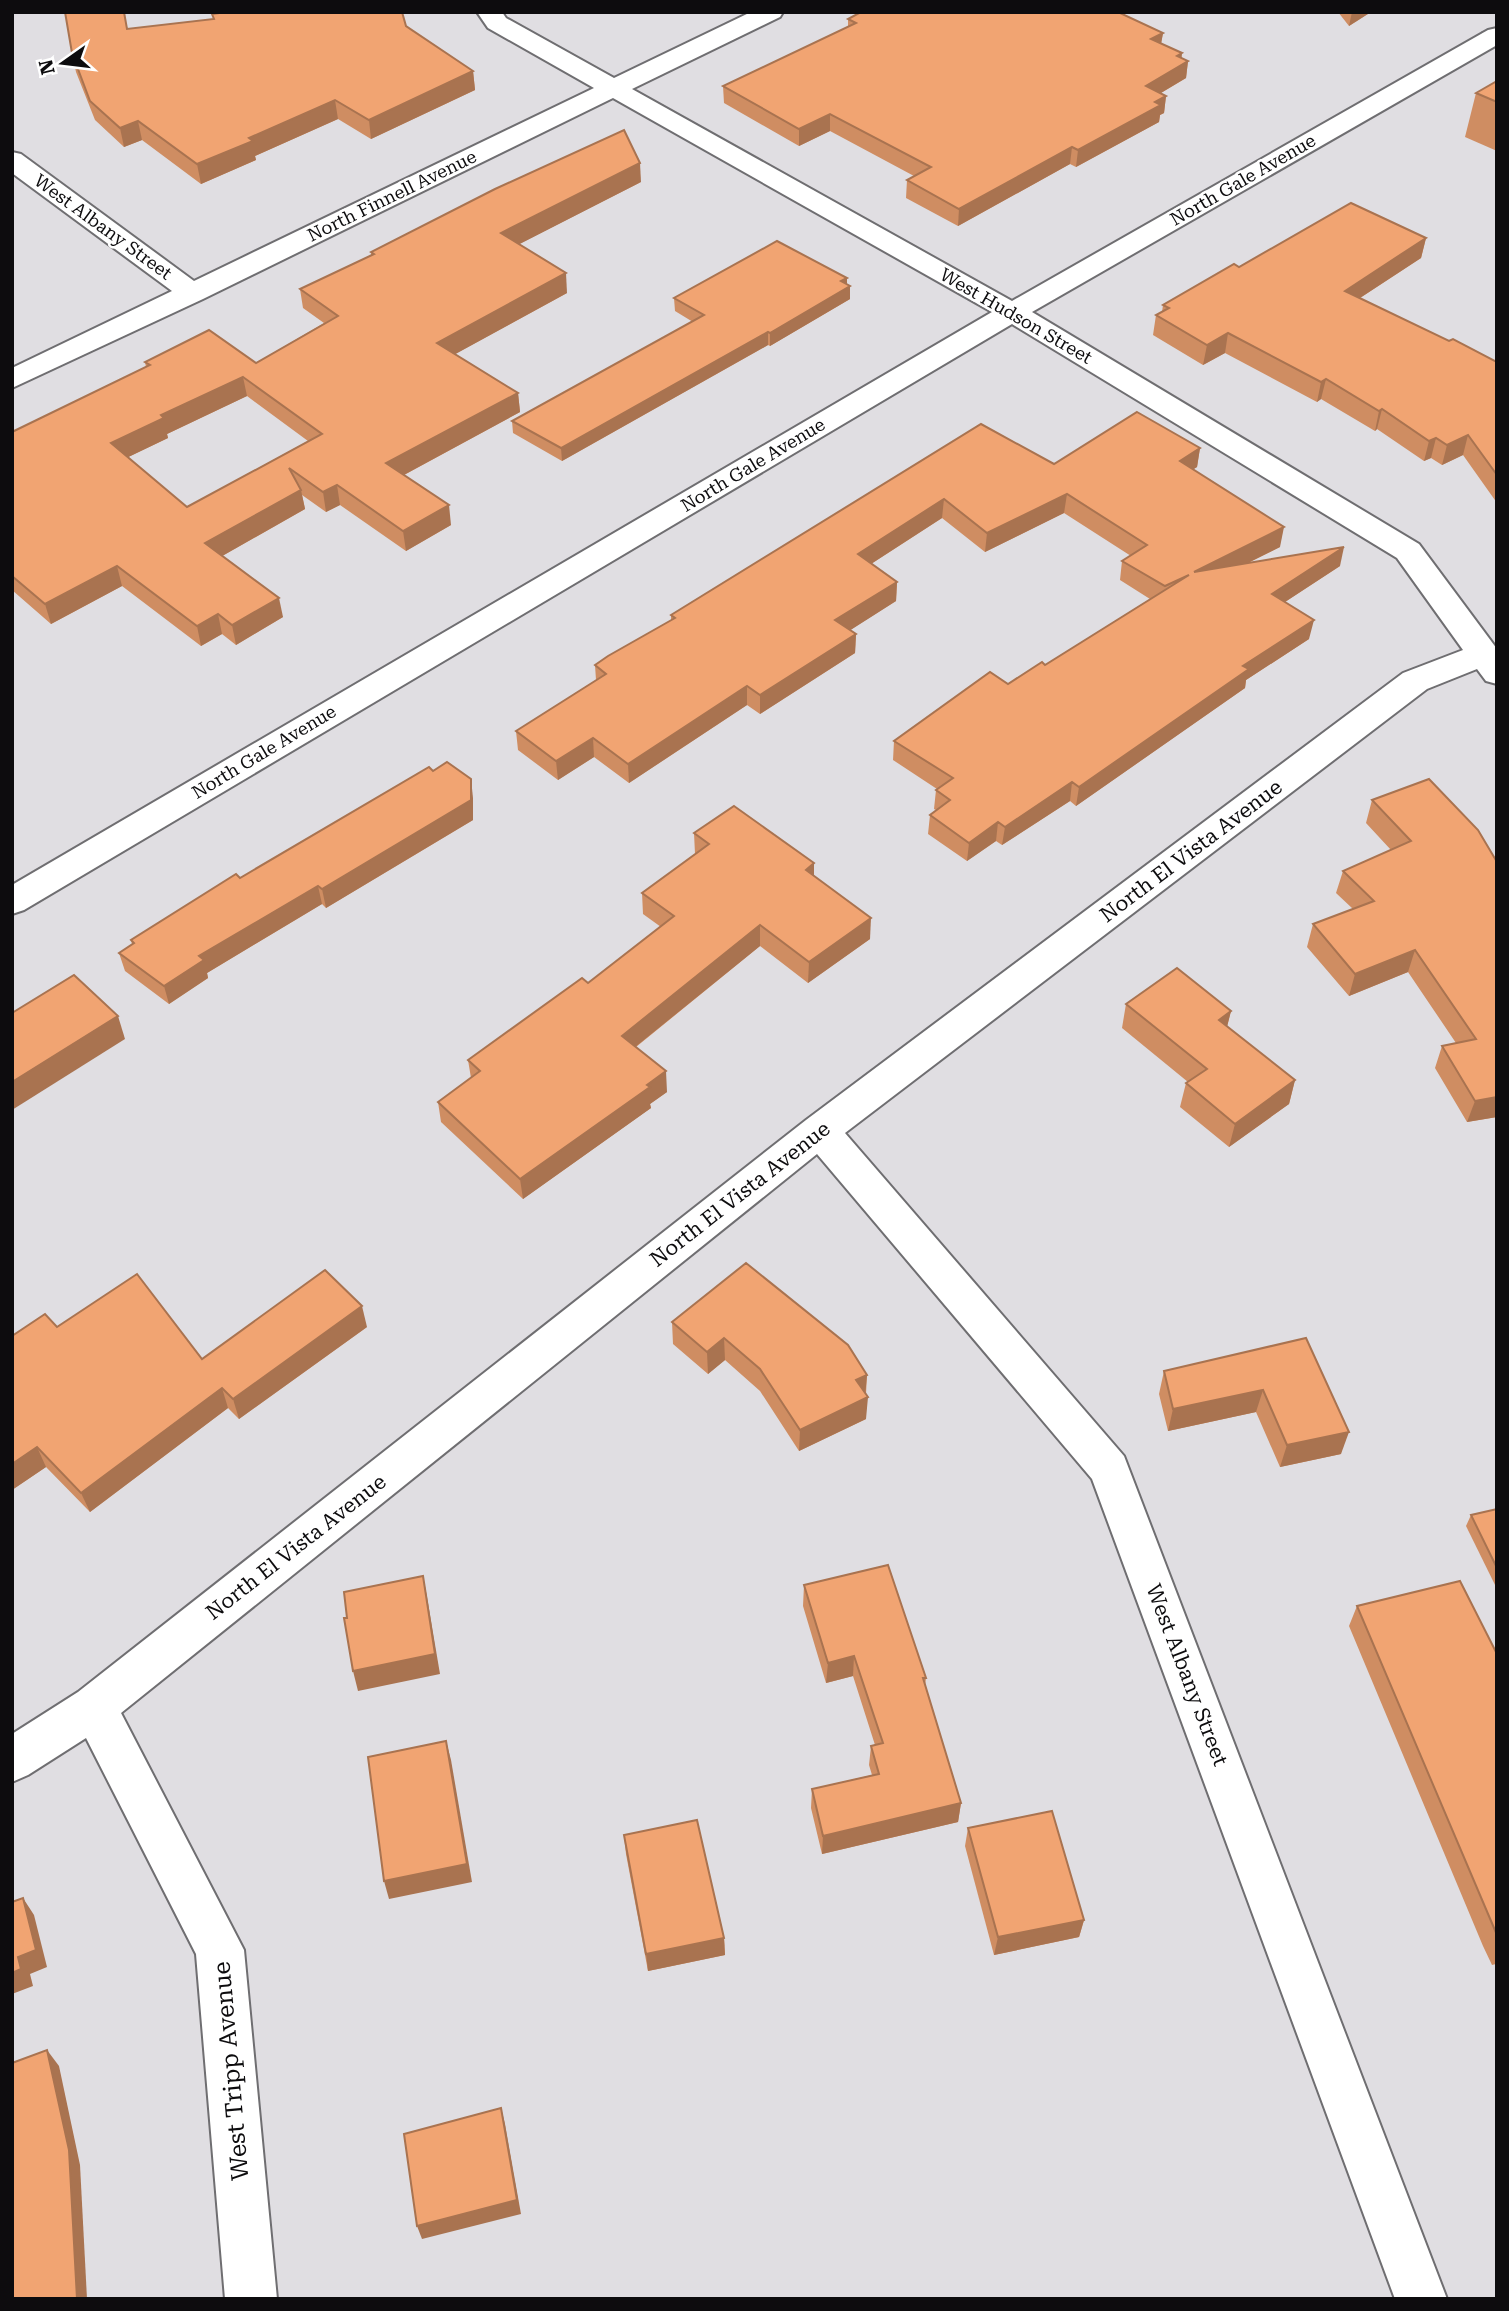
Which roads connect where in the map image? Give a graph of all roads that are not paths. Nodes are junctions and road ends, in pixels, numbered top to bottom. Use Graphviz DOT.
graph roads {
  1 [pos="489,12"];
  2 [pos="771,12"];
  3 [pos="1495,37"];
  4 [pos="612,89"];
  5 [pos="12,160"];
  6 [pos="193,293"];
  7 [pos="1012,312"];
  8 [pos="12,379"];
  9 [pos="1490,664"];
  10 [pos="12,901"];
  11 [pos="820,1131"];
  12 [pos="94,1707"];
  13 [pos="12,1760"];
  14 [pos="251,2299"];
  15 [pos="1421,2299"];
  1 -- 4 [label="street, West Hudson Street"];
  2 -- 4 [label="street, North Finnell Avenue"];
  3 -- 7 [label="street, North Gale Avenue"];
  4 -- 6 [label="street, North Finnell Avenue"];
  4 -- 7 [label="street, West Hudson Street"];
  5 -- 6 [label="street, West Albany Street"];
  6 -- 8 [label="street, North Finnell Avenue"];
  7 -- 9 [label="street, West Hudson Street"];
  7 -- 10 [label="street, North Gale Avenue"];
  9 -- 11 [label="street, North El Vista Avenue"];
  11 -- 12 [label="street, North El Vista Avenue"];
  11 -- 15 [label="street, West Albany Street"];
  12 -- 13 [label="street, North El Vista Avenue"];
  12 -- 14 [label="street, West Tripp Avenue"];
}
